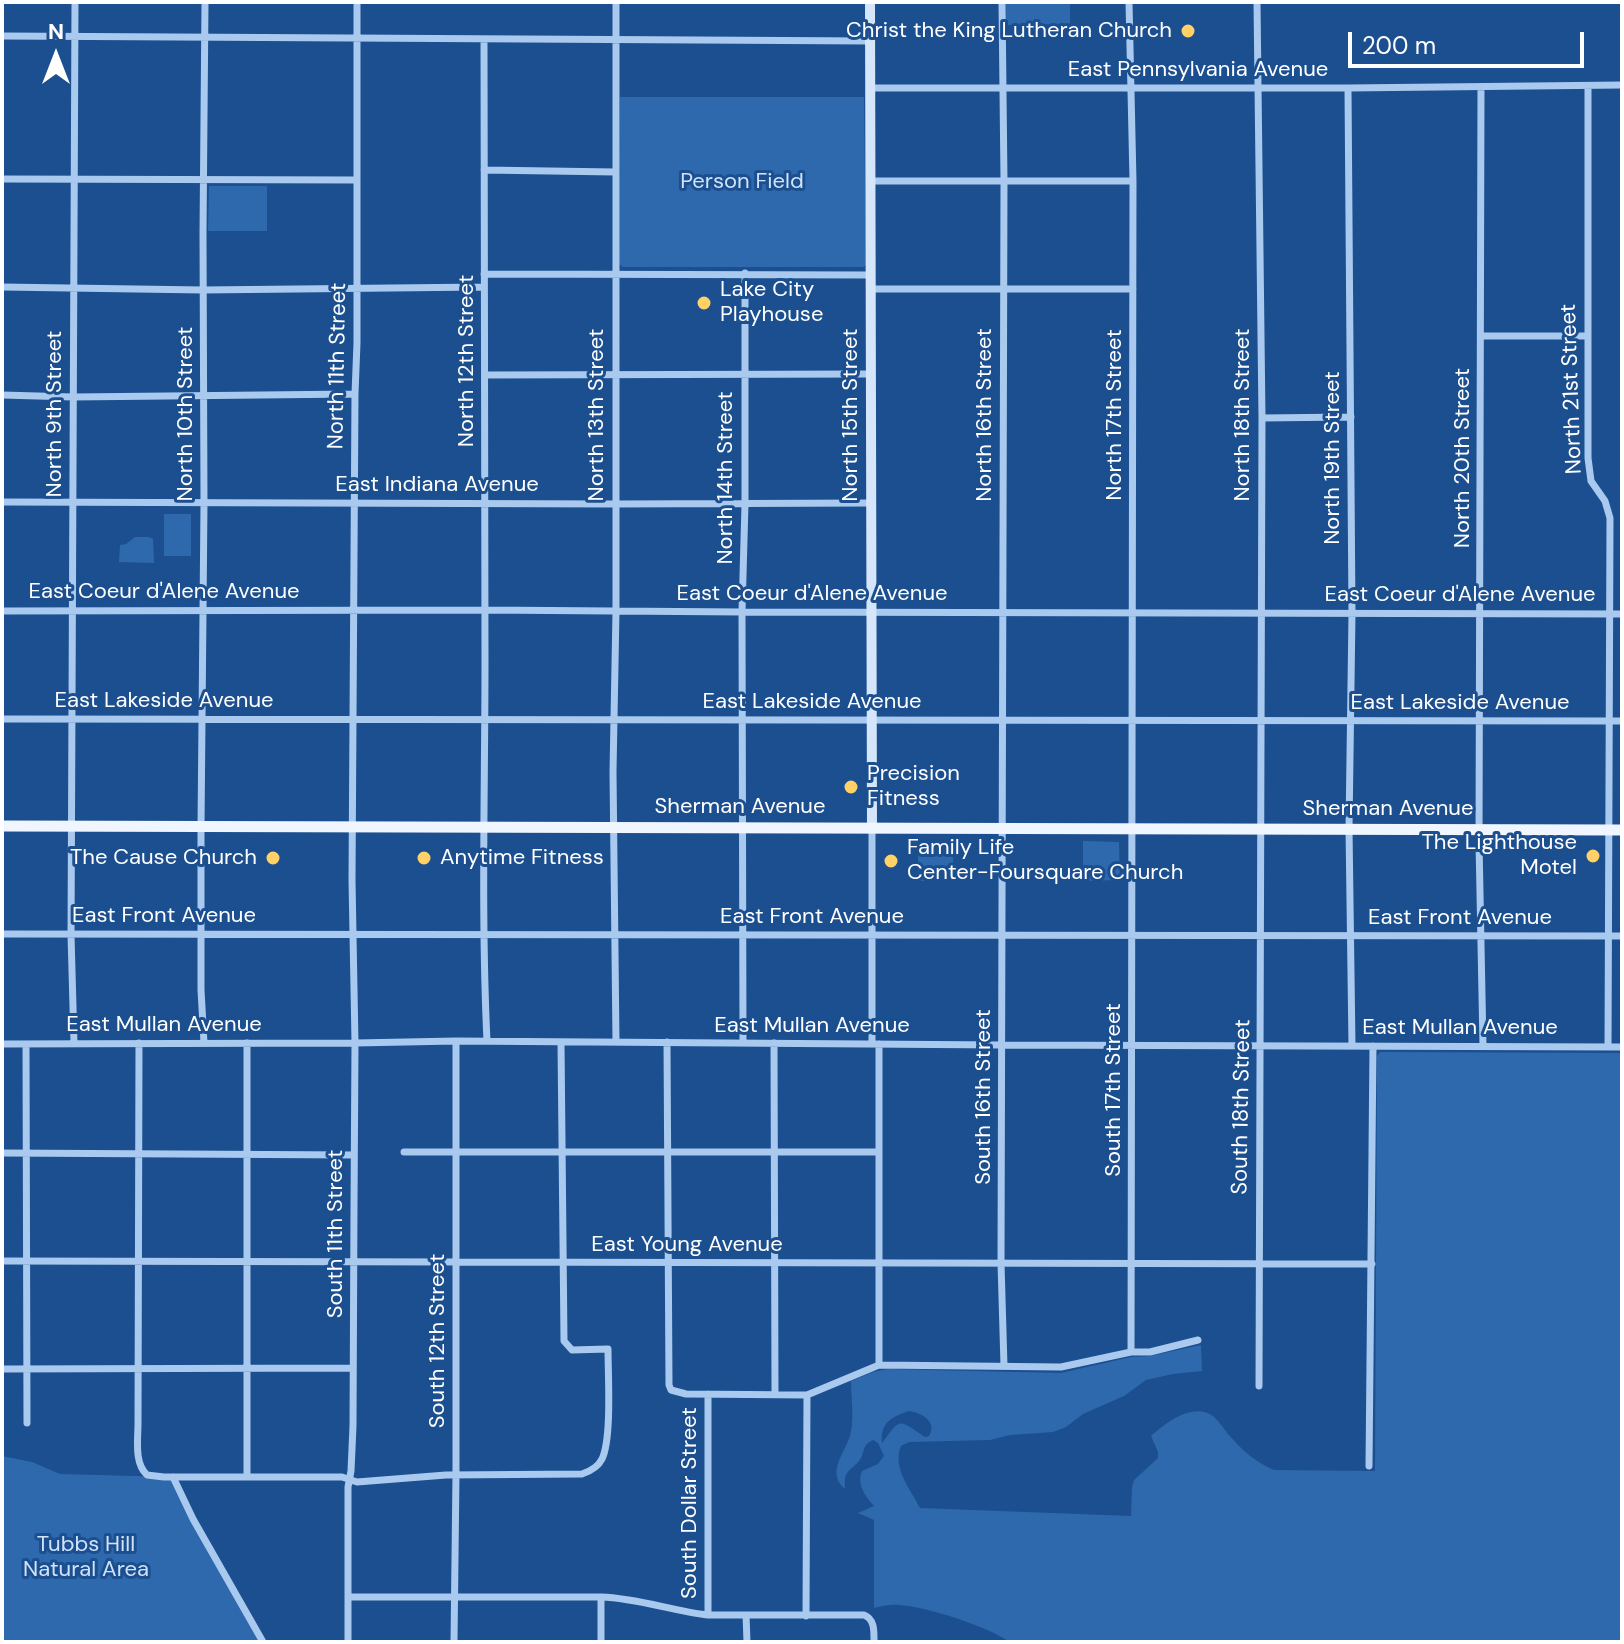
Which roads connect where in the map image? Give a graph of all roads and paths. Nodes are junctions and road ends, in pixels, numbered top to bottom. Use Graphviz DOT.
graph roads {
  1 [pos="75,2"];
  2 [pos="205,2"];
  3 [pos="357,2"];
  4 [pos="616,2"];
  5 [pos="870,2"];
  6 [pos="1002,2"];
  7 [pos="1129,2"];
  8 [pos="1257,2"];
  9 [pos="2,36"];
  10 [pos="75,36"];
  11 [pos="205,37"];
  12 [pos="357,38"];
  13 [pos="484,39"];
  14 [pos="616,39"];
  15 [pos="870,41"];
  16 [pos="1622,85"];
  17 [pos="1588,86"];
  18 [pos="1481,87"];
  19 [pos="870,88"];
  20 [pos="1002,88"];
  21 [pos="1130,88"];
  22 [pos="1258,88"];
  23 [pos="1348,88"];
  24 [pos="484,170"];
  25 [pos="615,172"];
  26 [pos="74,178"];
  27 [pos="2,179"];
  28 [pos="203,180"];
  29 [pos="357,180"];
  30 [pos="871,181"];
  31 [pos="1004,181"];
  32 [pos="1133,181"];
  33 [pos="745,273"];
  34 [pos="484,274"];
  35 [pos="615,274"];
  36 [pos="871,275"];
  37 [pos="2,287"];
  38 [pos="484,287"];
  39 [pos="73,288"];
  40 [pos="357,288"];
  41 [pos="871,289"];
  42 [pos="1004,289"];
  43 [pos="1133,289"];
  44 [pos="203,290"];
  45 [pos="1481,336"];
  46 [pos="1587,336"];
  47 [pos="616,374"];
  48 [pos="871,374"];
  49 [pos="485,375"];
  50 [pos="744,375"];
  51 [pos="355,394"];
  52 [pos="2,395"];
  53 [pos="204,395"];
  54 [pos="73,397"];
  55 [pos="1351,417"];
  56 [pos="1262,418"];
  57 [pos="2,502"];
  58 [pos="73,502"];
  59 [pos="204,503"];
  60 [pos="355,503"];
  61 [pos="485,503"];
  62 [pos="871,503"];
  63 [pos="615,504"];
  64 [pos="745,504"];
  65 [pos="203,610"];
  66 [pos="355,610"];
  67 [pos="485,610"];
  68 [pos="2,611"];
  69 [pos="73,611"];
  70 [pos="616,611"];
  71 [pos="742,612"];
  72 [pos="872,612"];
  73 [pos="1002,612"];
  74 [pos="1262,612"];
  75 [pos="1133,613"];
  76 [pos="1352,613"];
  77 [pos="1481,613"];
  78 [pos="1609,614"];
  79 [pos="1622,614"];
  80 [pos="2,719"];
  81 [pos="73,719"];
  82 [pos="202,719"];
  83 [pos="354,719"];
  84 [pos="484,719"];
  85 [pos="613,719"];
  86 [pos="742,719"];
  87 [pos="871,720"];
  88 [pos="1002,720"];
  89 [pos="1133,720"];
  90 [pos="1262,721"];
  91 [pos="1351,721"];
  92 [pos="1608,721"];
  93 [pos="1622,721"];
  94 [pos="1480,722"];
  95 [pos="2,826"];
  96 [pos="72,826"];
  97 [pos="353,826"];
  98 [pos="201,827"];
  99 [pos="613,827"];
  100 [pos="872,827"];
  101 [pos="483,828"];
  102 [pos="742,828"];
  103 [pos="1002,828"];
  104 [pos="1132,828"];
  105 [pos="1260,828"];
  106 [pos="1349,828"];
  107 [pos="1479,829"];
  108 [pos="1608,830"];
  109 [pos="1622,830"];
  110 [pos="201,933"];
  111 [pos="2,934"];
  112 [pos="484,934"];
  113 [pos="743,934"];
  114 [pos="71,935"];
  115 [pos="353,935"];
  116 [pos="615,935"];
  117 [pos="1132,935"];
  118 [pos="872,936"];
  119 [pos="1002,936"];
  120 [pos="1481,936"];
  121 [pos="1608,936"];
  122 [pos="1622,936"];
  123 [pos="1260,937"];
  124 [pos="1351,937"];
  125 [pos="456,1041"];
  126 [pos="487,1041"];
  127 [pos="561,1042"];
  128 [pos="616,1042"];
  129 [pos="667,1042"];
  130 [pos="74,1043"];
  131 [pos="139,1043"];
  132 [pos="204,1043"];
  133 [pos="247,1043"];
  134 [pos="355,1043"];
  135 [pos="743,1043"];
  136 [pos="774,1043"];
  137 [pos="2,1044"];
  138 [pos="26,1044"];
  139 [pos="876,1044"];
  140 [pos="1002,1045"];
  141 [pos="1132,1045"];
  142 [pos="1261,1045"];
  143 [pos="1352,1046"];
  144 [pos="1373,1046"];
  145 [pos="1483,1046"];
  146 [pos="1608,1047"];
  147 [pos="1622,1047"];
  148 [pos="404,1152"];
  149 [pos="457,1152"];
  150 [pos="563,1152"];
  151 [pos="667,1152"];
  152 [pos="774,1152"];
  153 [pos="879,1152"];
  154 [pos="2,1153"];
  155 [pos="26,1153"];
  156 [pos="247,1153"];
  157 [pos="139,1154"];
  158 [pos="354,1155"];
  159 [pos="2,1261"];
  160 [pos="139,1261"];
  161 [pos="247,1261"];
  162 [pos="26,1262"];
  163 [pos="354,1262"];
  164 [pos="457,1262"];
  165 [pos="562,1262"];
  166 [pos="668,1262"];
  167 [pos="775,1263"];
  168 [pos="879,1263"];
  169 [pos="1001,1263"];
  170 [pos="1131,1264"];
  171 [pos="1259,1264"];
  172 [pos="1372,1264"];
  173 [pos="1198,1340"];
  174 [pos="1131,1352"];
  175 [pos="879,1365"];
  176 [pos="1004,1366"];
  177 [pos="353,1368"];
  178 [pos="2,1369"];
  179 [pos="27,1369"];
  180 [pos="138,1369"];
  181 [pos="246,1369"];
  182 [pos="1259,1386"];
  183 [pos="775,1393"];
  184 [pos="708,1394"];
  185 [pos="807,1395"];
  186 [pos="27,1423"];
  187 [pos="1369,1466"];
  188 [pos="456,1474"];
  189 [pos="173,1477"];
  190 [pos="247,1477"];
  191 [pos="350,1479"];
  192 [pos="348,1597"];
  193 [pos="454,1597"];
  194 [pos="601,1597"];
  195 [pos="708,1615"];
  196 [pos="746,1615"];
  197 [pos="806,1616"];
  198 [pos="263,1642"];
  199 [pos="348,1642"];
  200 [pos="454,1642"];
  201 [pos="601,1642"];
  202 [pos="747,1642"];
  203 [pos="874,1642"];
  1 -- 10 [label="street, North 9th Street"];
  2 -- 11 [label="street, North 10th Street"];
  3 -- 12 [label="street, North 11th Street"];
  4 -- 14 [label="street, North 13th Street"];
  5 -- 15 [label="main road, North 15th Street"];
  6 -- 20 [label="street, North 16th Street"];
  7 -- 21 [label="street, North 17th Street"];
  8 -- 22 [label="street, North 18th Street"];
  9 -- 10 [label="street"];
  10 -- 11 [label="street"];
  10 -- 26 [label="street, North 9th Street"];
  11 -- 12 [label="street"];
  11 -- 28 [label="street, North 10th Street"];
  12 -- 13 [label="street"];
  12 -- 29 [label="street, North 11th Street"];
  13 -- 14 [label="street"];
  13 -- 24 [label="street, North 12th Street"];
  14 -- 15 [label="street"];
  14 -- 25 [label="street, North 13th Street"];
  15 -- 19 [label="main road, North 15th Street"];
  16 -- 17 [label="street, East Pennsylvania Avenue"];
  17 -- 18 [label="street, East Pennsylvania Avenue"];
  17 -- 46 [label="street, North 21st Street"];
  18 -- 23 [label="street, East Pennsylvania Avenue"];
  18 -- 45 [label="street, North 20th Street"];
  19 -- 20 [label="street, East Pennsylvania Avenue"];
  19 -- 30 [label="main road, North 15th Street"];
  20 -- 21 [label="street, East Pennsylvania Avenue"];
  20 -- 31 [label="street, North 16th Street"];
  21 -- 22 [label="street, East Pennsylvania Avenue"];
  21 -- 32 [label="street, North 17th Street"];
  22 -- 23 [label="street, East Pennsylvania Avenue"];
  22 -- 56 [label="street, North 18th Street"];
  23 -- 55 [label="street, North 19th Street"];
  24 -- 25 [label="street"];
  24 -- 34 [label="street, North 12th Street"];
  25 -- 35 [label="street, North 13th Street"];
  26 -- 27 [label="street"];
  26 -- 28 [label="street"];
  26 -- 39 [label="street, North 9th Street"];
  28 -- 29 [label="street"];
  28 -- 44 [label="street, North 10th Street"];
  29 -- 40 [label="street, North 11th Street"];
  30 -- 31 [label="street"];
  30 -- 36 [label="main road, North 15th Street"];
  31 -- 32 [label="street"];
  31 -- 42 [label="street, North 16th Street"];
  32 -- 43 [label="street, North 17th Street"];
  33 -- 35 [label="street"];
  33 -- 36 [label="street"];
  33 -- 50 [label="street, North 14th Street"];
  34 -- 35 [label="street"];
  34 -- 38 [label="street, North 12th Street"];
  35 -- 47 [label="street, North 13th Street"];
  36 -- 41 [label="main road, North 15th Street"];
  37 -- 39 [label="street"];
  38 -- 40 [label="street"];
  38 -- 49 [label="street, North 12th Street"];
  39 -- 44 [label="street"];
  39 -- 54 [label="street, North 9th Street"];
  40 -- 44 [label="street"];
  40 -- 51 [label="street, North 11th Street"];
  41 -- 42 [label="street"];
  41 -- 48 [label="main road, North 15th Street"];
  42 -- 43 [label="street"];
  42 -- 73 [label="street, North 16th Street"];
  43 -- 75 [label="street, North 17th Street"];
  44 -- 53 [label="street, North 10th Street"];
  45 -- 46 [label="street"];
  45 -- 77 [label="street, North 20th Street"];
  46 -- 78 [label="street, North 21st Street"];
  47 -- 49 [label="street"];
  47 -- 50 [label="street"];
  47 -- 63 [label="street, North 13th Street"];
  48 -- 50 [label="street"];
  48 -- 62 [label="main road, North 15th Street"];
  49 -- 61 [label="street, North 12th Street"];
  50 -- 64 [label="street, North 14th Street"];
  51 -- 53 [label="street"];
  51 -- 60 [label="street, North 11th Street"];
  52 -- 54 [label="street"];
  53 -- 54 [label="street"];
  53 -- 59 [label="street, North 10th Street"];
  54 -- 58 [label="street, North 9th Street"];
  55 -- 56 [label="street"];
  55 -- 76 [label="street, North 19th Street"];
  56 -- 74 [label="street, North 18th Street"];
  57 -- 58 [label="street, East Indiana Avenue"];
  58 -- 59 [label="street, East Indiana Avenue"];
  58 -- 69 [label="street, North 9th Street"];
  59 -- 60 [label="street, East Indiana Avenue"];
  59 -- 65 [label="street, North 10th Street"];
  60 -- 61 [label="street, East Indiana Avenue"];
  60 -- 66 [label="street, North 11th Street"];
  61 -- 63 [label="street, East Indiana Avenue"];
  61 -- 67 [label="street, North 12th Street"];
  62 -- 64 [label="street, East Indiana Avenue"];
  62 -- 72 [label="main road, North 15th Street"];
  63 -- 64 [label="street, East Indiana Avenue"];
  63 -- 70 [label="street, North 13th Street"];
  64 -- 71 [label="street, North 14th Street"];
  65 -- 66 [label="street, East Coeur d'Alene Avenue"];
  65 -- 69 [label="street, East Coeur d'Alene Avenue"];
  65 -- 82 [label="street, North 10th Street"];
  66 -- 67 [label="street, East Coeur d'Alene Avenue"];
  66 -- 83 [label="street, North 11th Street"];
  67 -- 70 [label="street, East Coeur d'Alene Avenue"];
  67 -- 84 [label="street, North 12th Street"];
  68 -- 69 [label="street, East Coeur d'Alene Avenue"];
  69 -- 81 [label="street, North 9th Street"];
  70 -- 71 [label="street, East Coeur d'Alene Avenue"];
  70 -- 85 [label="street, North 13th Street"];
  71 -- 72 [label="street, East Coeur d'Alene Avenue"];
  71 -- 86 [label="street, North 14th Street"];
  72 -- 73 [label="street, East Coeur d'Alene Avenue"];
  72 -- 87 [label="main road, North 15th Street"];
  73 -- 75 [label="street, East Coeur d'Alene Avenue"];
  73 -- 88 [label="street, North 16th Street"];
  74 -- 75 [label="street, East Coeur d'Alene Avenue"];
  74 -- 76 [label="street, East Coeur d'Alene Avenue"];
  74 -- 90 [label="street, North 18th Street"];
  75 -- 89 [label="street, North 17th Street"];
  76 -- 77 [label="street, East Coeur d'Alene Avenue"];
  76 -- 91 [label="street, North 19th Street"];
  77 -- 78 [label="street, East Coeur d'Alene Avenue"];
  77 -- 94 [label="street, North 20th Street"];
  78 -- 79 [label="street, East Coeur d'Alene Avenue"];
  78 -- 92 [label="street, North 21st Street"];
  80 -- 81 [label="street, East Lakeside Avenue"];
  81 -- 82 [label="street, East Lakeside Avenue"];
  81 -- 96 [label="street, North 9th Street"];
  82 -- 83 [label="street, East Lakeside Avenue"];
  82 -- 98 [label="street, North 10th Street"];
  83 -- 84 [label="street, East Lakeside Avenue"];
  83 -- 97 [label="street, North 11th Street"];
  84 -- 85 [label="street, East Lakeside Avenue"];
  84 -- 101 [label="street, North 12th Street"];
  85 -- 86 [label="street, East Lakeside Avenue"];
  85 -- 99 [label="street, North 13th Street"];
  86 -- 87 [label="street, East Lakeside Avenue"];
  86 -- 102 [label="street, North 14th Street"];
  87 -- 88 [label="street, East Lakeside Avenue"];
  87 -- 100 [label="main road, North 15th Street"];
  88 -- 89 [label="street, East Lakeside Avenue"];
  88 -- 103 [label="street, North 16th Street"];
  89 -- 90 [label="street, East Lakeside Avenue"];
  89 -- 104 [label="street, North 17th Street"];
  90 -- 91 [label="street, East Lakeside Avenue"];
  90 -- 105 [label="street, North 18th Street"];
  91 -- 94 [label="street, East Lakeside Avenue"];
  91 -- 106 [label="street, North 19th Street"];
  92 -- 93 [label="street, East Lakeside Avenue"];
  92 -- 94 [label="street, East Lakeside Avenue"];
  92 -- 108 [label="street, North 21st Street"];
  94 -- 107 [label="street, North 20th Street"];
  95 -- 96 [label="main road, Sherman Avenue"];
  96 -- 98 [label="main road, Sherman Avenue"];
  96 -- 114 [label="street, North 9th Street"];
  97 -- 98 [label="main road, Sherman Avenue"];
  97 -- 101 [label="main road, Sherman Avenue"];
  97 -- 115 [label="street, South 11th Street"];
  98 -- 110 [label="street, North 10th Street"];
  99 -- 101 [label="main road, Sherman Avenue"];
  99 -- 102 [label="main road, Sherman Avenue"];
  99 -- 116 [label="street, North 13th Street"];
  100 -- 102 [label="main road, Sherman Avenue"];
  100 -- 103 [label="main road, Sherman Avenue"];
  100 -- 118 [label="street"];
  101 -- 112 [label="street"];
  102 -- 113 [label="street, North 14th Street"];
  103 -- 104 [label="main road, Sherman Avenue"];
  103 -- 119 [label="street, South 16th Street"];
  104 -- 105 [label="main road, Sherman Avenue"];
  104 -- 117 [label="street, South 17th Street"];
  105 -- 106 [label="main road, Sherman Avenue"];
  105 -- 123 [label="street, South 18th Street"];
  106 -- 107 [label="main road, Sherman Avenue"];
  106 -- 124 [label="street, North 19th Street"];
  107 -- 108 [label="main road, Sherman Avenue"];
  107 -- 120 [label="street, North 20th Street"];
  108 -- 109 [label="main road, Sherman Avenue"];
  108 -- 121 [label="street, North 21st Street"];
  110 -- 114 [label="street, East Front Avenue"];
  110 -- 115 [label="street, East Front Avenue"];
  110 -- 132 [label="street, North 10th Street"];
  111 -- 114 [label="street, East Front Avenue"];
  112 -- 115 [label="street, East Front Avenue"];
  112 -- 116 [label="street, East Front Avenue"];
  112 -- 126 [label="street"];
  113 -- 116 [label="street, East Front Avenue"];
  113 -- 118 [label="street, East Front Avenue"];
  113 -- 135 [label="street, North 14th Street"];
  114 -- 130 [label="street, North 9th Street"];
  115 -- 134 [label="street, South 11th Street"];
  116 -- 128 [label="street, North 13th Street"];
  117 -- 119 [label="street, East Front Avenue"];
  117 -- 123 [label="street, East Front Avenue"];
  117 -- 141 [label="street, South 17th Street"];
  118 -- 119 [label="street, East Front Avenue"];
  118 -- 139 [label="street"];
  119 -- 140 [label="street, South 16th Street"];
  120 -- 121 [label="street, East Front Avenue"];
  120 -- 124 [label="street, East Front Avenue"];
  120 -- 145 [label="street, North 20th Street"];
  121 -- 122 [label="street, East Front Avenue"];
  121 -- 146 [label="street, North 21st Street"];
  123 -- 124 [label="street, East Front Avenue"];
  123 -- 142 [label="street, South 18th Street"];
  124 -- 143 [label="street, North 19th Street"];
  125 -- 126 [label="street, East Mullan Avenue"];
  125 -- 134 [label="street, East Mullan Avenue"];
  125 -- 149 [label="street, South 12th Street"];
  126 -- 127 [label="street, East Mullan Avenue"];
  127 -- 128 [label="street, East Mullan Avenue"];
  127 -- 150 [label="street"];
  128 -- 129 [label="street, East Mullan Avenue"];
  129 -- 135 [label="street, East Mullan Avenue"];
  129 -- 151 [label="street, South Dollar Street"];
  130 -- 131 [label="street, East Mullan Avenue"];
  130 -- 138 [label="street, East Mullan Avenue"];
  131 -- 132 [label="street, East Mullan Avenue"];
  131 -- 157 [label="street"];
  132 -- 133 [label="street, East Mullan Avenue"];
  133 -- 134 [label="street, East Mullan Avenue"];
  133 -- 156 [label="street"];
  134 -- 158 [label="street, South 11th Street"];
  135 -- 136 [label="street, East Mullan Avenue"];
  136 -- 139 [label="street, East Mullan Avenue"];
  136 -- 152 [label="street"];
  137 -- 138 [label="street, East Mullan Avenue"];
  138 -- 155 [label="street"];
  139 -- 140 [label="street, East Mullan Avenue"];
  139 -- 153 [label="street"];
  140 -- 141 [label="street, East Mullan Avenue"];
  140 -- 169 [label="street, South 16th Street"];
  141 -- 142 [label="street, East Mullan Avenue"];
  141 -- 170 [label="street, South 17th Street"];
  142 -- 143 [label="street, East Mullan Avenue"];
  142 -- 171 [label="street, South 18th Street"];
  143 -- 144 [label="street, East Mullan Avenue"];
  144 -- 145 [label="street, East Mullan Avenue"];
  144 -- 172 [label="street"];
  145 -- 146 [label="street, East Mullan Avenue"];
  146 -- 147 [label="street, East Mullan Avenue"];
  148 -- 149 [label="street"];
  149 -- 150 [label="street"];
  149 -- 164 [label="street, South 12th Street"];
  150 -- 151 [label="street"];
  150 -- 165 [label="street"];
  151 -- 152 [label="street"];
  151 -- 166 [label="street, South Dollar Street"];
  152 -- 153 [label="street"];
  152 -- 167 [label="street"];
  153 -- 168 [label="street"];
  154 -- 155 [label="street"];
  155 -- 157 [label="street"];
  155 -- 162 [label="street"];
  156 -- 157 [label="street"];
  156 -- 158 [label="street"];
  156 -- 161 [label="street"];
  157 -- 160 [label="street"];
  158 -- 163 [label="street, South 11th Street"];
  159 -- 162 [label="street, East Young Avenue"];
  160 -- 161 [label="street, East Young Avenue"];
  160 -- 162 [label="street, East Young Avenue"];
  160 -- 180 [label="street"];
  161 -- 163 [label="street, East Young Avenue"];
  161 -- 181 [label="street"];
  162 -- 179 [label="street"];
  163 -- 164 [label="street, East Young Avenue"];
  163 -- 177 [label="street, South 11th Street"];
  164 -- 165 [label="street, East Young Avenue"];
  164 -- 188 [label="street, South 12th Street"];
  165 -- 166 [label="street, East Young Avenue"];
  165 -- 188 [label="street"];
  166 -- 167 [label="street, East Young Avenue"];
  166 -- 184 [label="street, South Dollar Street"];
  167 -- 168 [label="street, East Young Avenue"];
  167 -- 183 [label="street"];
  168 -- 169 [label="street, East Young Avenue"];
  168 -- 175 [label="street"];
  169 -- 170 [label="street, East Young Avenue"];
  169 -- 176 [label="street, South 16th Street"];
  170 -- 171 [label="street, East Young Avenue"];
  170 -- 174 [label="street, South 17th Street"];
  171 -- 172 [label="street, East Young Avenue"];
  171 -- 182 [label="street, South 18th Street"];
  172 -- 187 [label="street"];
  173 -- 174 [label="street"];
  174 -- 176 [label="street"];
  175 -- 176 [label="street"];
  175 -- 185 [label="street"];
  177 -- 181 [label="street"];
  177 -- 191 [label="street, South 11th Street"];
  178 -- 179 [label="street"];
  179 -- 180 [label="street"];
  179 -- 186 [label="street"];
  180 -- 181 [label="street"];
  180 -- 189 [label="street"];
  181 -- 190 [label="street"];
  183 -- 184 [label="street"];
  183 -- 185 [label="street"];
  184 -- 195 [label="street, South Dollar Street"];
  185 -- 197 [label="street"];
  188 -- 191 [label="street"];
  188 -- 193 [label="street, South 12th Street"];
  189 -- 190 [label="street"];
  189 -- 198 [label="street"];
  190 -- 191 [label="street"];
  191 -- 192 [label="street, South 11th Street"];
  192 -- 193 [label="street"];
  192 -- 199 [label="street, South 11th Street"];
  193 -- 194 [label="street"];
  193 -- 200 [label="street, South 12th Street"];
  194 -- 195 [label="street"];
  194 -- 201 [label="street"];
  195 -- 196 [label="street"];
  196 -- 197 [label="street"];
  196 -- 202 [label="street"];
  197 -- 203 [label="street"];
}
